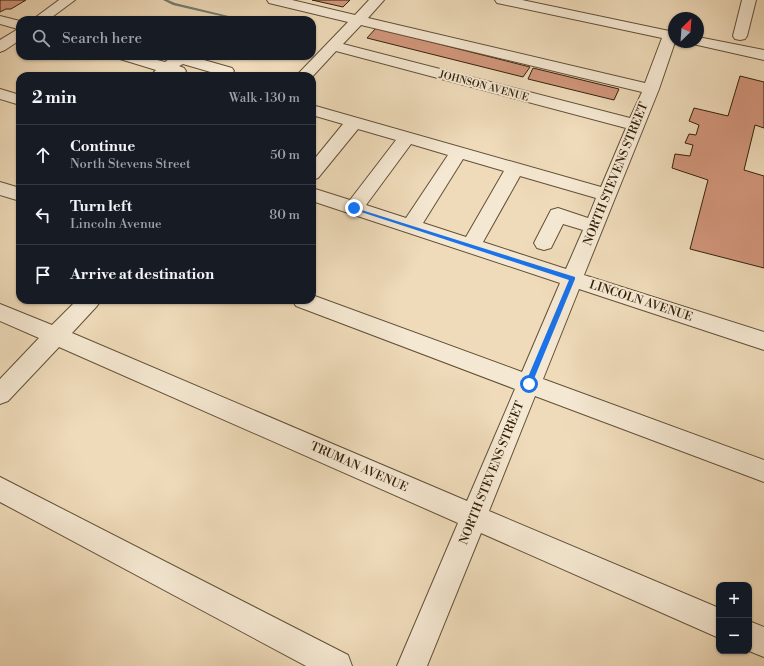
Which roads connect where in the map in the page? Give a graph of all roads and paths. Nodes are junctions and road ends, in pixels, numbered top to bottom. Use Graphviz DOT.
graph roads {
  1 [pos="68,0"];
  2 [pos="274,0"];
  3 [pos="377,0"];
  4 [pos="502,0"];
  5 [pos="749,0"];
  6 [pos="45,16"];
  7 [pos="359,19"];
  8 [pos="0,20"];
  9 [pos="16,24"];
  10 [pos="668,34"];
  11 [pos="16,36"];
  12 [pos="740,36"];
  13 [pos="704,42"];
  14 [pos="668,45"];
  15 [pos="333,46"];
  16 [pos="0,47"];
  17 [pos="764,55"];
  18 [pos="145,60"];
  19 [pos="170,65"];
  20 [pos="185,72"];
  21 [pos="225,72"];
  22 [pos="308,72"];
  23 [pos="651,89"];
  24 [pos="0,94"];
  25 [pos="16,99"];
  26 [pos="316,111"];
  27 [pos="354,122"];
  28 [pos="636,125"];
  29 [pos="407,137"];
  30 [pos="459,152"];
  31 [pos="515,168"];
  32 [pos="316,169"];
  33 [pos="0,188"];
  34 [pos="16,194"];
  35 [pos="569,194"];
  36 [pos="607,194"];
  37 [pos="316,195"];
  38 [pos="354,208"];
  39 [pos="558,216"];
  40 [pos="411,226"];
  41 [pos="594,227"];
  42 [pos="544,243"];
  43 [pos="471,246"];
  44 [pos="572,279"];
  45 [pos="86,304"];
  46 [pos="314,304"];
  47 [pos="0,312"];
  48 [pos="56,335"];
  49 [pos="764,341"];
  50 [pos="529,384"];
  51 [pos="0,394"];
  52 [pos="764,471"];
  53 [pos="0,489"];
  54 [pos="474,517"];
  55 [pos="716,622"];
  56 [pos="752,637"];
  57 [pos="764,642"];
  58 [pos="337,666"];
  59 [pos="412,666"];
  1 -- 6 [label="street"];
  2 -- 7 [label="street"];
  3 -- 7 [label="street"];
  4 -- 10 [label="street"];
  5 -- 12 [label="street"];
  7 -- 15 [label="street"];
  7 -- 23 [label="street"];
  8 -- 9 [label="street"];
  11 -- 16 [label="street"];
  13 -- 17 [label="street"];
  14 -- 23 [label="street, NORTH STEVENS STREET"];
  15 -- 22 [label="street"];
  15 -- 28 [label="street, JOHNSON AVENUE"];
  18 -- 19 [label="street"];
  19 -- 20 [label="street"];
  19 -- 21 [label="street"];
  23 -- 28 [label="street, NORTH STEVENS STREET"];
  24 -- 25 [label="street"];
  26 -- 27 [label="street"];
  27 -- 29 [label="street"];
  27 -- 32 [label="street"];
  28 -- 36 [label="street, NORTH STEVENS STREET"];
  29 -- 30 [label="street"];
  29 -- 38 [label="street"];
  30 -- 31 [label="street"];
  30 -- 40 [label="street"];
  31 -- 36 [label="street"];
  31 -- 43 [label="street"];
  33 -- 34 [label="street"];
  35 -- 39 [label="street"];
  36 -- 41 [label="street, NORTH STEVENS STREET"];
  37 -- 38 [label="street, LINCOLN AVENUE"];
  38 -- 40 [label="street, LINCOLN AVENUE"];
  39 -- 41 [label="street"];
  39 -- 42 [label="street"];
  40 -- 43 [label="street, LINCOLN AVENUE"];
  41 -- 44 [label="street, NORTH STEVENS STREET"];
  43 -- 44 [label="street, LINCOLN AVENUE"];
  44 -- 49 [label="street, LINCOLN AVENUE"];
  44 -- 50 [label="street, NORTH STEVENS STREET"];
  45 -- 48 [label="street"];
  46 -- 50 [label="street"];
  47 -- 48 [label="street, TRUMAN AVENUE"];
  48 -- 51 [label="street"];
  48 -- 54 [label="street, TRUMAN AVENUE"];
  50 -- 52 [label="street"];
  50 -- 54 [label="street, NORTH STEVENS STREET"];
  53 -- 58 [label="street"];
  54 -- 55 [label="street, TRUMAN AVENUE"];
  54 -- 59 [label="street, NORTH STEVENS STREET"];
  56 -- 57 [label="street"];
}
